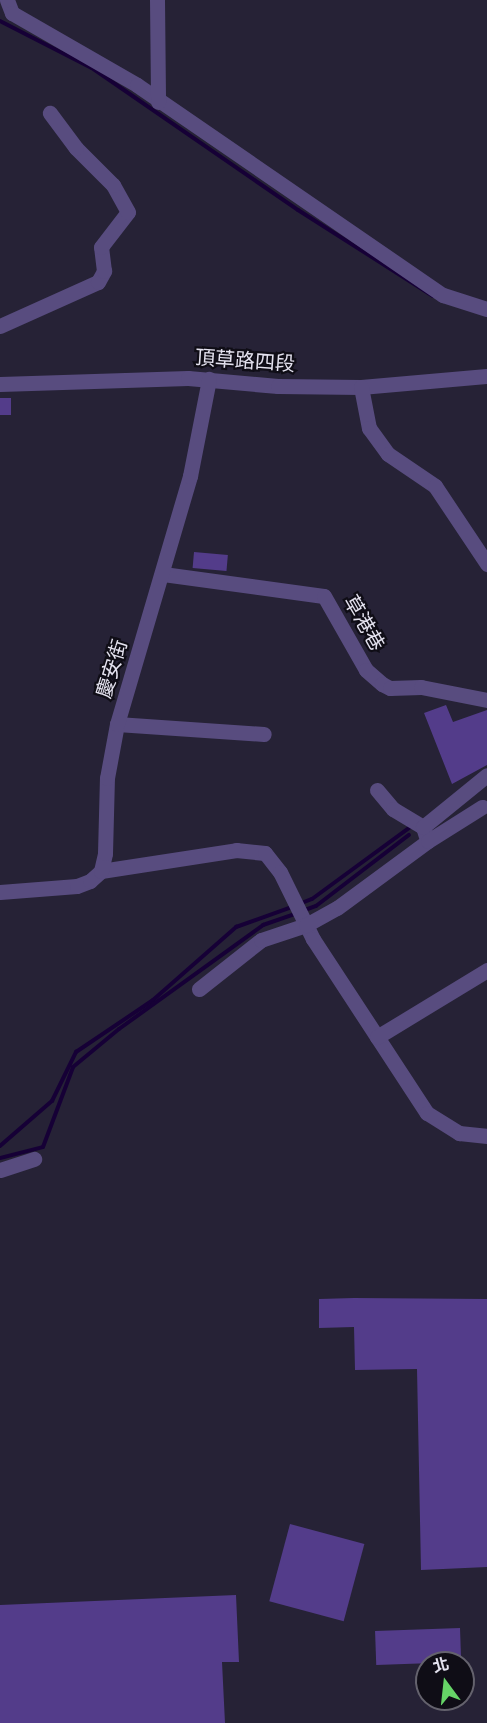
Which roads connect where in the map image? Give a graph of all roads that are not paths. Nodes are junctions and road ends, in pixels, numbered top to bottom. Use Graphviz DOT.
graph roads {
  1 [pos="7,0"];
  2 [pos="157,0"];
  3 [pos="158,102"];
  4 [pos="50,113"];
  5 [pos="487,309"];
  6 [pos="0,326"];
  7 [pos="487,376"];
  8 [pos="209,379"];
  9 [pos="0,384"];
  10 [pos="361,387"];
  11 [pos="487,564"];
  12 [pos="163,574"];
  13 [pos="487,700"];
  14 [pos="117,724"];
  15 [pos="264,734"];
  16 [pos="487,775"];
  17 [pos="377,790"];
  18 [pos="482,807"];
  19 [pos="425,834"];
  20 [pos="101,871"];
  21 [pos="0,892"];
  22 [pos="304,921"];
  23 [pos="487,970"];
  24 [pos="199,989"];
  25 [pos="377,1037"];
  26 [pos="487,1136"];
  27 [pos="34,1159"];
  28 [pos="0,1170"];
  1 -- 3 [label="street"];
  2 -- 3 [label="street"];
  3 -- 5 [label="street"];
  4 -- 6 [label="street"];
  7 -- 10 [label="street, 頂草路四段"];
  8 -- 9 [label="street, 頂草路四段"];
  8 -- 10 [label="street, 頂草路四段"];
  8 -- 12 [label="street, 慶安街"];
  10 -- 11 [label="street"];
  12 -- 13 [label="street, 草港巷"];
  12 -- 14 [label="street, 慶安街"];
  14 -- 15 [label="street"];
  14 -- 20 [label="street, 慶安街"];
  16 -- 19 [label="street"];
  17 -- 19 [label="street"];
  18 -- 19 [label="street"];
  19 -- 22 [label="street"];
  20 -- 21 [label="street"];
  20 -- 22 [label="street"];
  22 -- 24 [label="street"];
  22 -- 25 [label="street"];
  23 -- 25 [label="street"];
  25 -- 26 [label="street"];
  27 -- 28 [label="street"];
}
